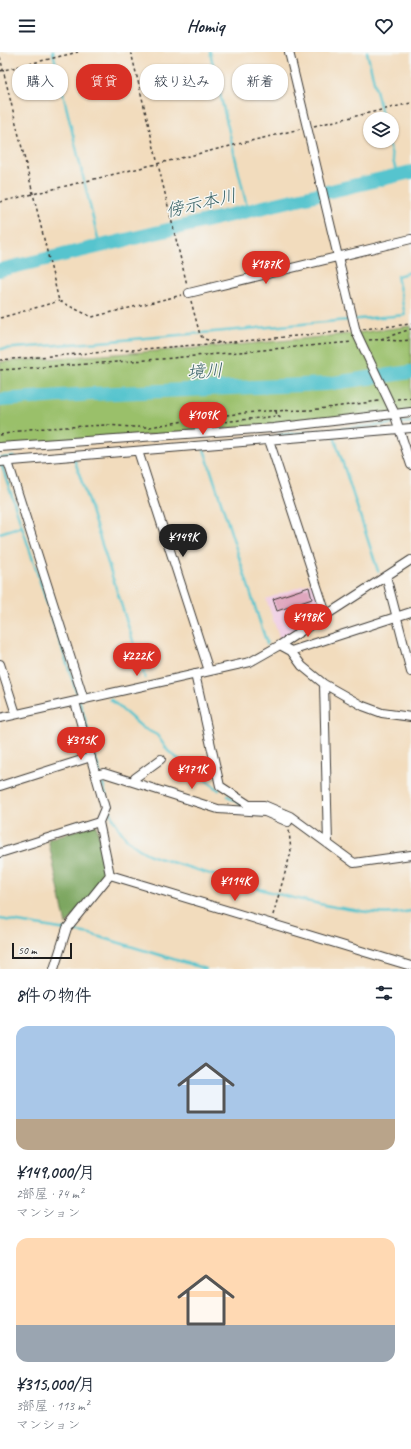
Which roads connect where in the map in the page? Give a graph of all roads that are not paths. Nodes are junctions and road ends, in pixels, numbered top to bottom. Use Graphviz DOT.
graph roads {
  1 [pos="288,52"];
  2 [pos="411,239"];
  3 [pos="338,257"];
  4 [pos="189,293"];
  5 [pos="411,412"];
  6 [pos="395,414"];
  7 [pos="411,428"];
  8 [pos="400,430"];
  9 [pos="269,440"];
  10 [pos="0,447"];
  11 [pos="138,451"];
  12 [pos="4,462"];
  13 [pos="411,465"];
  14 [pos="411,560"];
  15 [pos="386,576"];
  16 [pos="411,612"];
  17 [pos="326,614"];
  18 [pos="396,616"];
  19 [pos="280,645"];
  20 [pos="291,651"];
  21 [pos="0,664"];
  22 [pos="209,671"];
  23 [pos="411,672"];
  24 [pos="195,674"];
  25 [pos="324,684"];
  26 [pos="84,700"];
  27 [pos="75,702"];
  28 [pos="16,714"];
  29 [pos="411,717"];
  30 [pos="0,718"];
  31 [pos="91,757"];
  32 [pos="161,759"];
  33 [pos="96,775"];
  34 [pos="133,782"];
  35 [pos="0,786"];
  36 [pos="248,808"];
  37 [pos="99,822"];
  38 [pos="288,822"];
  39 [pos="328,844"];
  40 [pos="0,853"];
  41 [pos="411,855"];
  42 [pos="110,874"];
  43 [pos="411,966"];
  44 [pos="54,969"];
  1 -- 3 [label="street"];
  2 -- 3 [label="street"];
  3 -- 4 [label="street"];
  3 -- 6 [label="street, bridge"];
  5 -- 6 [label="street"];
  6 -- 8 [label="street"];
  6 -- 10 [label="street"];
  7 -- 8 [label="street"];
  8 -- 9 [label="street"];
  8 -- 13 [label="street"];
  9 -- 11 [label="street"];
  9 -- 17 [label="street"];
  11 -- 12 [label="street"];
  11 -- 22 [label="street"];
  12 -- 26 [label="street"];
  14 -- 15 [label="street"];
  15 -- 17 [label="street"];
  15 -- 18 [label="street"];
  16 -- 18 [label="street"];
  17 -- 19 [label="street"];
  18 -- 20 [label="street"];
  18 -- 23 [label="street"];
  19 -- 20 [label="street"];
  19 -- 22 [label="street"];
  20 -- 25 [label="street"];
  21 -- 28 [label="street"];
  22 -- 24 [label="street"];
  24 -- 26 [label="street"];
  24 -- 36 [label="street"];
  25 -- 29 [label="street"];
  25 -- 39 [label="street"];
  26 -- 27 [label="street"];
  27 -- 28 [label="street"];
  27 -- 31 [label="street"];
  28 -- 30 [label="street"];
  31 -- 33 [label="street"];
  31 -- 35 [label="street"];
  32 -- 34 [label="street"];
  33 -- 34 [label="street"];
  33 -- 37 [label="street"];
  34 -- 36 [label="street"];
  36 -- 38 [label="street"];
  36 -- 39 [label="street"];
  37 -- 40 [label="street"];
  37 -- 42 [label="street"];
  39 -- 41 [label="street"];
  42 -- 43 [label="street"];
  42 -- 44 [label="street"];
}
